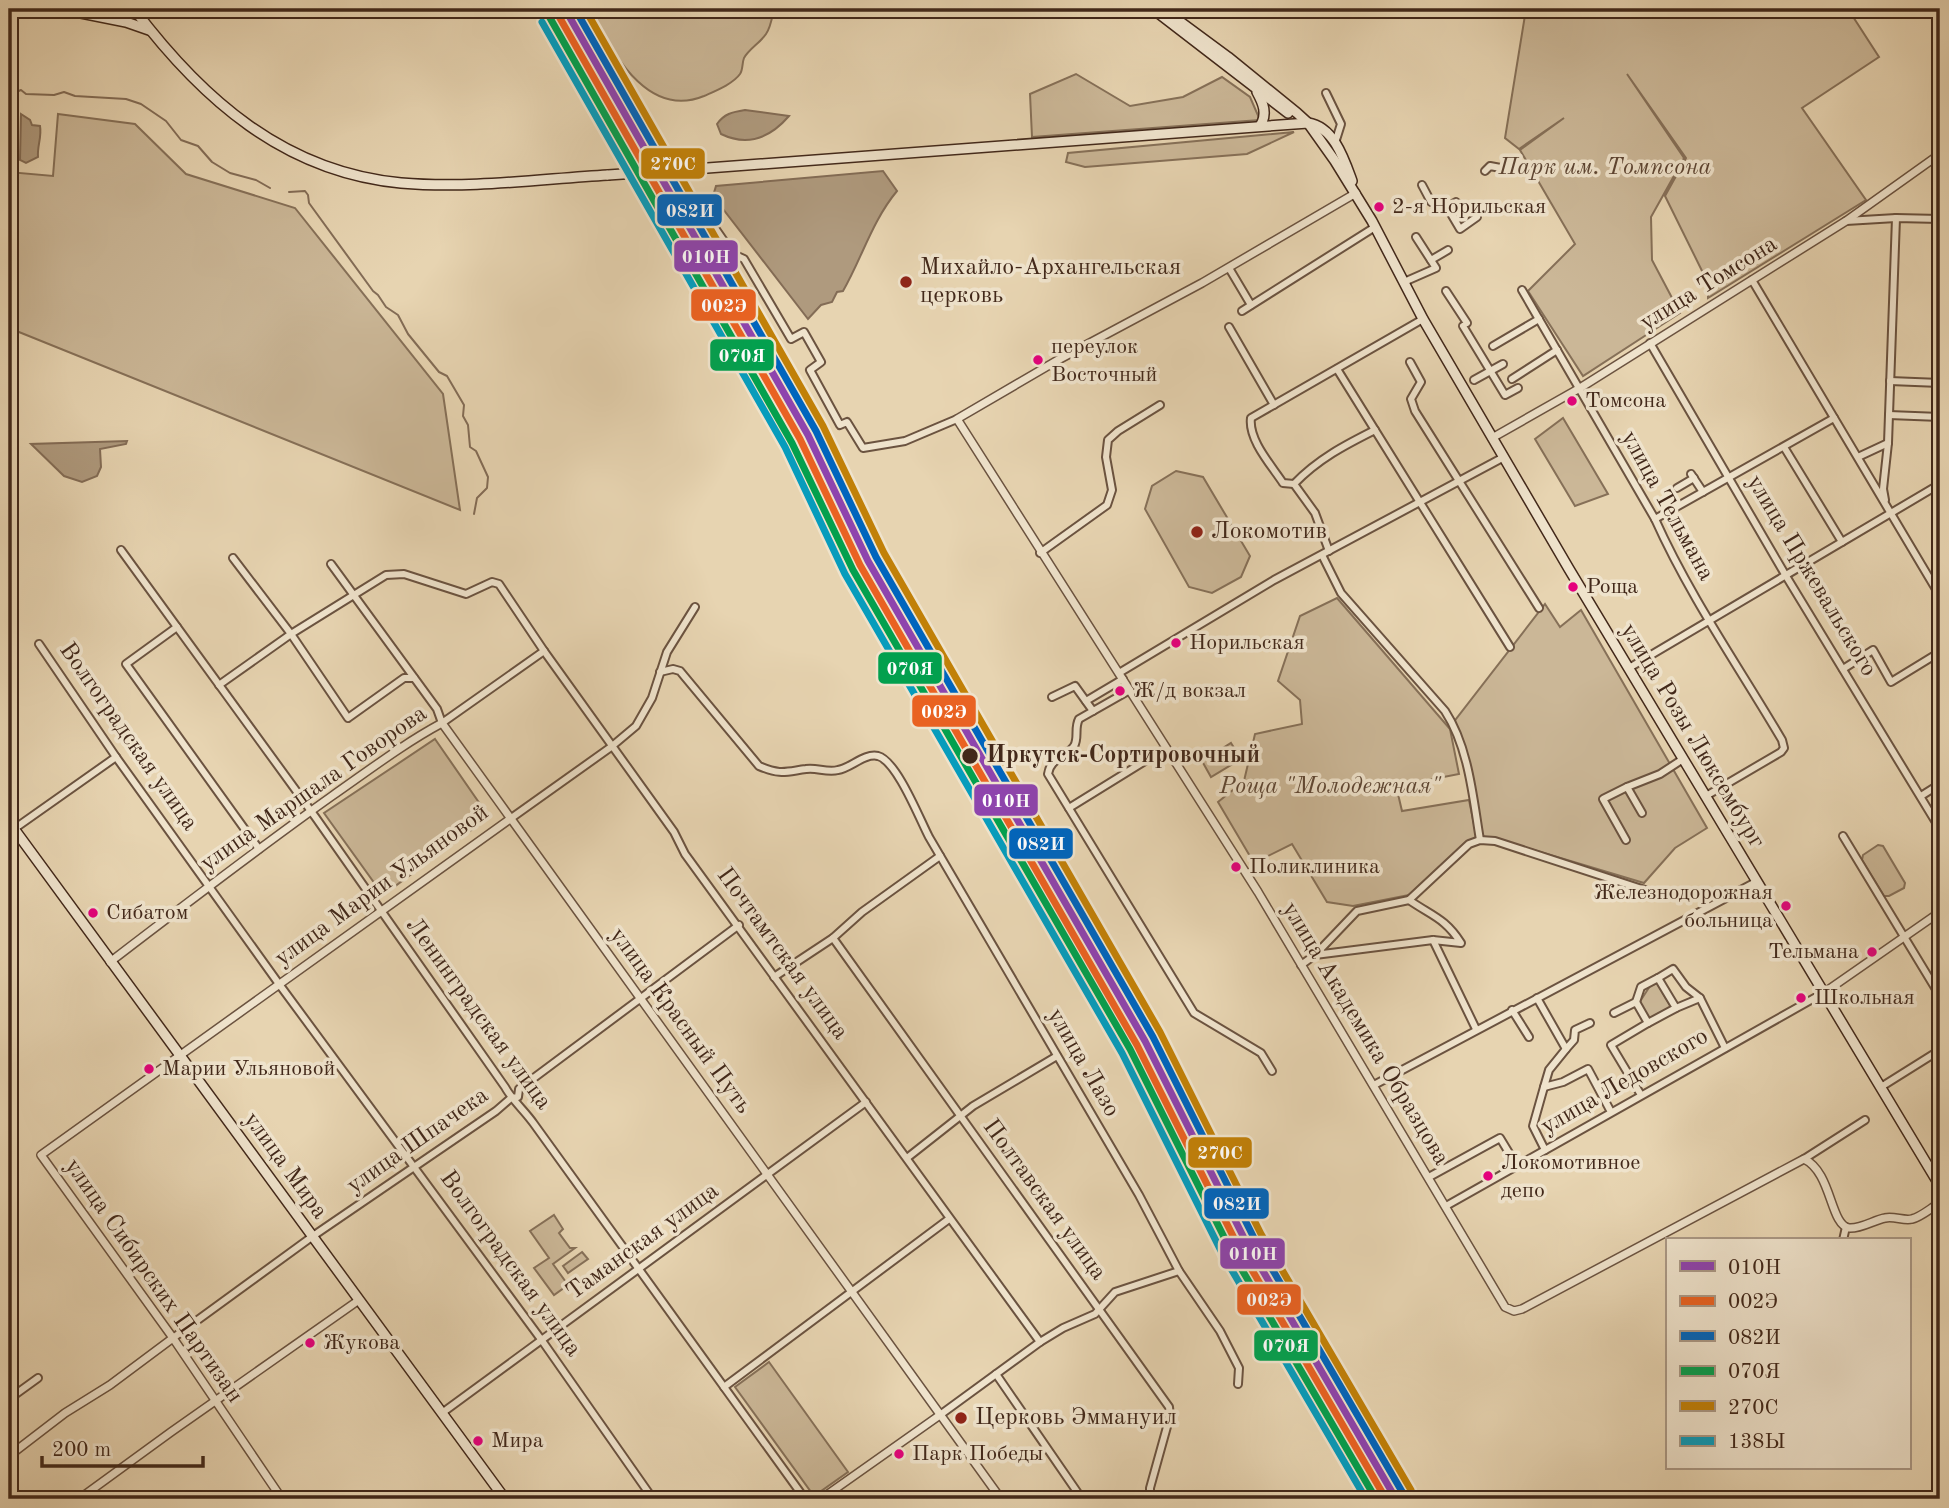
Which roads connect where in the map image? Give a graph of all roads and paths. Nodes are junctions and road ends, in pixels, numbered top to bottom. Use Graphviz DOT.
graph roads {
  1 [pos="61,9"];
  2 [pos="113,9"];
  3 [pos="134,9"];
  4 [pos="1153,9"];
  5 [pos="1163,9"];
  6 [pos="72,11"];
  7 [pos="156,35"];
  8 [pos="1226,60"];
  9 [pos="1256,90"];
  10 [pos="1326,93"];
  11 [pos="1308,123"];
  12 [pos="1260,126"];
  13 [pos="1335,143"];
  14 [pos="1940,154"];
  15 [pos="1506,169"];
  16 [pos="1485,171"];
  17 [pos="1422,185"];
  18 [pos="690,192"];
  19 [pos="1356,193"];
  20 [pos="1431,202"];
  21 [pos="1456,202"];
  22 [pos="1477,217"];
  23 [pos="1896,218"];
  24 [pos="1940,219"];
  25 [pos="1846,222"];
  26 [pos="1375,227"];
  27 [pos="1416,237"];
  28 [pos="1448,250"];
  29 [pos="1431,260"];
  30 [pos="1230,268"];
  31 [pos="1752,280"];
  32 [pos="1404,282"];
  33 [pos="1522,290"];
  34 [pos="1446,291"];
  35 [pos="1251,304"];
  36 [pos="1242,311"];
  37 [pos="1539,319"];
  38 [pos="1423,320"];
  39 [pos="1230,327"];
  40 [pos="1650,343"];
  41 [pos="1493,346"];
  42 [pos="1557,350"];
  43 [pos="1410,362"];
  44 [pos="1503,364"];
  45 [pos="1337,369"];
  46 [pos="1490,371"];
  47 [pos="1512,379"];
  48 [pos="1474,380"];
  49 [pos="1890,381"];
  50 [pos="1940,383"];
  51 [pos="1518,388"];
  52 [pos="1580,388"];
  53 [pos="1160,405"];
  54 [pos="1274,405"];
  55 [pos="1889,415"];
  56 [pos="1940,417"];
  57 [pos="1834,418"];
  58 [pos="957,419"];
  59 [pos="1375,430"];
  60 [pos="1492,438"];
  61 [pos="1888,443"];
  62 [pos="1784,447"];
  63 [pos="1504,457"];
  64 [pos="1858,457"];
  65 [pos="1730,477"];
  66 [pos="1460,482"];
  67 [pos="1294,484"];
  68 [pos="1940,484"];
  69 [pos="1677,488"];
  70 [pos="1703,492"];
  71 [pos="1419,503"];
  72 [pos="1886,505"];
  73 [pos="1891,512"];
  74 [pos="1655,519"];
  75 [pos="1842,542"];
  76 [pos="121,550"];
  77 [pos="1329,551"];
  78 [pos="1040,553"];
  79 [pos="1322,555"];
  80 [pos="233,558"];
  81 [pos="331,564"];
  82 [pos="1786,576"];
  83 [pos="354,596"];
  84 [pos="1940,596"];
  85 [pos="695,607"];
  86 [pos="1539,608"];
  87 [pos="1710,621"];
  88 [pos="177,627"];
  89 [pos="291,634"];
  90 [pos="38,644"];
  91 [pos="1510,647"];
  92 [pos="544,651"];
  93 [pos="1940,652"];
  94 [pos="1629,668"];
  95 [pos="1843,669"];
  96 [pos="660,672"];
  97 [pos="1121,676"];
  98 [pos="414,678"];
  99 [pos="219,685"];
  100 [pos="1130,690"];
  101 [pos="1052,697"];
  102 [pos="1086,701"];
  103 [pos="1093,711"];
  104 [pos="442,723"];
  105 [pos="611,747"];
  106 [pos="1167,748"];
  107 [pos="116,757"];
  108 [pos="1683,759"];
  109 [pos="1940,784"];
  110 [pos="1627,787"];
  111 [pos="1706,796"];
  112 [pos="1921,796"];
  113 [pos="1069,808"];
  114 [pos="311,811"];
  115 [pos="1642,813"];
  116 [pos="510,819"];
  117 [pos="11,825"];
  118 [pos="1940,829"];
  119 [pos="1843,836"];
  120 [pos="1480,840"];
  121 [pos="1626,840"];
  122 [pos="259,849"];
  123 [pos="940,856"];
  124 [pos="1756,882"];
  125 [pos="210,885"];
  126 [pos="1645,890"];
  127 [pos="1409,901"];
  128 [pos="381,911"];
  129 [pos="1940,912"];
  130 [pos="739,925"];
  131 [pos="1903,937"];
  132 [pos="833,938"];
  133 [pos="1433,940"];
  134 [pos="1315,955"];
  135 [pos="110,962"];
  136 [pos="1301,965"];
  137 [pos="774,977"];
  138 [pos="1658,978"];
  139 [pos="279,984"];
  140 [pos="1825,992"];
  141 [pos="1940,996"];
  142 [pos="1537,998"];
  143 [pos="1700,998"];
  144 [pos="641,999"];
  145 [pos="1636,1002"];
  146 [pos="1676,1008"];
  147 [pos="1512,1010"];
  148 [pos="1614,1013"];
  149 [pos="1590,1023"];
  150 [pos="1648,1023"];
  151 [pos="1476,1029"];
  152 [pos="1529,1037"];
  153 [pos="1725,1048"];
  154 [pos="1566,1049"];
  155 [pos="1940,1050"];
  156 [pos="181,1056"];
  157 [pos="1057,1056"];
  158 [pos="1272,1071"];
  159 [pos="1374,1085"];
  160 [pos="1544,1087"];
  161 [pos="1881,1087"];
  162 [pos="506,1089"];
  163 [pos="519,1089"];
  164 [pos="1641,1096"];
  165 [pos="511,1098"];
  166 [pos="866,1102"];
  167 [pos="1611,1112"];
  168 [pos="960,1118"];
  169 [pos="1865,1121"];
  170 [pos="1545,1150"];
  171 [pos="41,1155"];
  172 [pos="907,1158"];
  173 [pos="1804,1159"];
  174 [pos="1517,1166"];
  175 [pos="416,1167"];
  176 [pos="768,1176"];
  177 [pos="1429,1177"];
  178 [pos="1940,1186"];
  179 [pos="1940,1203"];
  180 [pos="1446,1206"];
  181 [pos="949,1219"];
  182 [pos="1846,1227"];
  183 [pos="313,1236"];
  184 [pos="1843,1238"];
  185 [pos="638,1269"];
  186 [pos="1179,1271"];
  187 [pos="853,1292"];
  188 [pos="359,1300"];
  189 [pos="1099,1310"];
  190 [pos="173,1338"];
  191 [pos="541,1340"];
  192 [pos="1040,1342"];
  193 [pos="996,1374"];
  194 [pos="38,1378"];
  195 [pos="1238,1384"];
  196 [pos="724,1387"];
  197 [pos="9,1399"];
  198 [pos="214,1401"];
  199 [pos="442,1413"];
  200 [pos="940,1415"];
  201 [pos="9,1456"];
  202 [pos="79,1499"];
  203 [pos="282,1499"];
  204 [pos="505,1499"];
  205 [pos="653,1499"];
  206 [pos="805,1499"];
  207 [pos="821,1499"];
  208 [pos="1001,1499"];
  209 [pos="1082,1499"];
  210 [pos="1150,1499"];
  1 -- 6 [label="main road"];
  2 -- 6 [label="main road"];
  3 -- 7 [label="main road"];
  4 -- 8 [label="main road, улица Розы Люксембург"];
  5 -- 8 [label="main road, улица Розы Люксембург"];
  6 -- 7 [label="main road"];
  7 -- 12 [label="main road, bridge"];
  8 -- 9 [label="main road, улица Розы Люксембург"];
  8 -- 11 [label="main road, улица Розы Люксембург"];
  9 -- 11 [label="main road, улица Розы Люксембург"];
  9 -- 12 [label="main road"];
  10 -- 13 [label="street"];
  11 -- 12 [label="main road"];
  11 -- 13 [label="main road"];
  11 -- 19 [label="main road, улица Розы Люксембург"];
  13 -- 19 [label="main road"];
  14 -- 25 [label="street, улица Томсона"];
  15 -- 16 [label="street"];
  17 -- 20 [label="street"];
  18 -- 58 [label="street"];
  19 -- 26 [label="main road, улица Розы Люксембург"];
  19 -- 30 [label="street"];
  21 -- 22 [label="street"];
  23 -- 24 [label="street"];
  23 -- 25 [label="street"];
  23 -- 49 [label="street"];
  25 -- 31 [label="street, улица Томсона"];
  26 -- 32 [label="main road, улица Розы Люксембург"];
  26 -- 35 [label="street"];
  27 -- 29 [label="street"];
  28 -- 29 [label="street"];
  29 -- 32 [label="street"];
  30 -- 35 [label="street"];
  30 -- 58 [label="street"];
  31 -- 40 [label="street, улица Томсона"];
  31 -- 57 [label="street"];
  32 -- 38 [label="main road, улица Розы Люксембург"];
  33 -- 37 [label="street, улица Тельмана"];
  34 -- 46 [label="street"];
  35 -- 36 [label="street"];
  37 -- 41 [label="street"];
  37 -- 42 [label="street, улица Тельмана"];
  38 -- 45 [label="street"];
  38 -- 60 [label="main road, улица Розы Люксембург"];
  39 -- 54 [label="street"];
  40 -- 52 [label="street, улица Томсона"];
  40 -- 65 [label="street, улица Пржевальского"];
  42 -- 47 [label="street"];
  42 -- 52 [label="street, улица Тельмана"];
  43 -- 66 [label="street"];
  44 -- 46 [label="street"];
  45 -- 54 [label="street"];
  45 -- 59 [label="street"];
  46 -- 48 [label="street"];
  46 -- 51 [label="street"];
  49 -- 50 [label="street"];
  49 -- 55 [label="street"];
  52 -- 60 [label="street, улица Томсона"];
  52 -- 74 [label="street, улица Тельмана"];
  53 -- 78 [label="street"];
  54 -- 67 [label="street"];
  55 -- 56 [label="street"];
  55 -- 61 [label="street"];
  57 -- 62 [label="street"];
  57 -- 64 [label="street"];
  58 -- 78 [label="street, улица Академика Образцова"];
  59 -- 67 [label="street"];
  59 -- 71 [label="street"];
  60 -- 63 [label="main road, улица Розы Люксембург"];
  61 -- 64 [label="street"];
  61 -- 72 [label="street"];
  62 -- 65 [label="street"];
  62 -- 75 [label="street"];
  63 -- 66 [label="street"];
  63 -- 94 [label="main road, улица Розы Люксембург"];
  64 -- 72 [label="street"];
  65 -- 70 [label="street"];
  65 -- 82 [label="street, улица Пржевальского"];
  66 -- 71 [label="street"];
  66 -- 86 [label="street"];
  67 -- 77 [label="street"];
  68 -- 73 [label="street"];
  69 -- 70 [label="street"];
  70 -- 74 [label="street"];
  71 -- 77 [label="street"];
  71 -- 91 [label="street"];
  72 -- 73 [label="street"];
  73 -- 75 [label="street"];
  73 -- 84 [label="street"];
  74 -- 87 [label="street, улица Тельмана"];
  75 -- 82 [label="street"];
  76 -- 88 [label="street, Ленинградская улица"];
  77 -- 79 [label="street"];
  78 -- 97 [label="street, улица Академика Образцова"];
  79 -- 97 [label="street"];
  79 -- 120 [label="street"];
  80 -- 89 [label="street"];
  81 -- 83 [label="street, улица Красный Путь"];
  82 -- 87 [label="street"];
  82 -- 95 [label="street, улица Пржевальского"];
  83 -- 89 [label="street"];
  83 -- 92 [label="street, Почтамтская улица"];
  83 -- 98 [label="street, улица Красный Путь"];
  85 -- 96 [label="street, улица Марии Ульяновой"];
  87 -- 94 [label="street"];
  87 -- 111 [label="street, улица Тельмана"];
  88 -- 99 [label="street, Ленинградская улица"];
  88 -- 122 [label="street"];
  89 -- 98 [label="street"];
  89 -- 99 [label="street"];
  90 -- 107 [label="street, Волгоградская улица"];
  92 -- 104 [label="street, улица Маршала Говорова"];
  92 -- 105 [label="street, Почтамтская улица"];
  93 -- 95 [label="street"];
  94 -- 108 [label="main road, улица Розы Люксембург"];
  95 -- 112 [label="street, улица Пржевальского"];
  96 -- 105 [label="street, улица Марии Ульяновой"];
  96 -- 123 [label="street, улица Лазо"];
  97 -- 100 [label="street, улица Академика Образцова"];
  97 -- 102 [label="street"];
  98 -- 104 [label="street, улица Красный Путь"];
  99 -- 114 [label="street, Ленинградская улица"];
  100 -- 103 [label="street"];
  100 -- 106 [label="street, улица Академика Образцова"];
  101 -- 102 [label="street"];
  102 -- 103 [label="street"];
  103 -- 113 [label="street"];
  104 -- 114 [label="street, улица Маршала Говорова"];
  104 -- 116 [label="street, улица Красный Путь"];
  105 -- 116 [label="street, улица Марии Ульяновой"];
  105 -- 130 [label="street, Почтамтская улица"];
  106 -- 113 [label="street"];
  106 -- 136 [label="street, улица Академика Образцова"];
  107 -- 117 [label="street"];
  107 -- 125 [label="street, Волгоградская улица"];
  108 -- 110 [label="street"];
  108 -- 111 [label="main road, улица Розы Люксембург"];
  109 -- 112 [label="street"];
  110 -- 115 [label="street"];
  110 -- 121 [label="street"];
  111 -- 124 [label="main road, улица Розы Люксембург"];
  112 -- 118 [label="street, улица Пржевальского"];
  113 -- 158 [label="street"];
  114 -- 122 [label="street, улица Маршала Говорова"];
  114 -- 128 [label="street, Ленинградская улица"];
  116 -- 128 [label="street, улица Марии Ульяновой"];
  116 -- 144 [label="street, улица Красный Путь"];
  117 -- 135 [label="main road, улица Мира"];
  119 -- 131 [label="street"];
  120 -- 126 [label="street"];
  120 -- 127 [label="street"];
  122 -- 125 [label="street, улица Маршала Говорова"];
  123 -- 132 [label="street"];
  123 -- 157 [label="street, улица Лазо"];
  124 -- 140 [label="main road, улица Розы Люксембург"];
  124 -- 142 [label="street"];
  125 -- 135 [label="street, улица Маршала Говорова"];
  125 -- 139 [label="street, Волгоградская улица"];
  127 -- 133 [label="street"];
  127 -- 134 [label="street"];
  128 -- 139 [label="street, улица Марии Ульяновой"];
  128 -- 162 [label="street, Ленинградская улица"];
  129 -- 131 [label="street"];
  130 -- 137 [label="street, Почтамтская улица"];
  130 -- 144 [label="street, улица Шпачека"];
  131 -- 140 [label="street"];
  131 -- 141 [label="street"];
  132 -- 137 [label="street"];
  132 -- 168 [label="street, Полтавская улица"];
  133 -- 134 [label="street"];
  133 -- 151 [label="street"];
  134 -- 136 [label="street"];
  135 -- 156 [label="main road, улица Мира"];
  136 -- 159 [label="street, улица Академика Образцова"];
  137 -- 166 [label="street, Почтамтская улица"];
  138 -- 143 [label="street"];
  138 -- 145 [label="street"];
  138 -- 146 [label="street"];
  139 -- 156 [label="street, улица Марии Ульяновой"];
  139 -- 175 [label="street, Волгоградская улица"];
  140 -- 153 [label="street, улица Ледовского"];
  140 -- 161 [label="main road, улица Розы Люксембург"];
  142 -- 147 [label="street"];
  142 -- 154 [label="street"];
  143 -- 146 [label="street"];
  143 -- 153 [label="street"];
  144 -- 163 [label="street, улица Шпачека"];
  144 -- 176 [label="street, улица Красный Путь"];
  145 -- 148 [label="street"];
  145 -- 150 [label="street"];
  146 -- 150 [label="street"];
  147 -- 151 [label="street"];
  147 -- 152 [label="street"];
  149 -- 154 [label="street"];
  150 -- 164 [label="street"];
  151 -- 159 [label="street"];
  153 -- 164 [label="street, улица Ледовского"];
  154 -- 160 [label="street"];
  155 -- 161 [label="street"];
  156 -- 171 [label="street, улица Марии Ульяновой"];
  156 -- 183 [label="main road, улица Мира"];
  157 -- 168 [label="street"];
  157 -- 186 [label="street, улица Лазо"];
  159 -- 177 [label="street, улица Академика Образцова"];
  160 -- 167 [label="street"];
  160 -- 170 [label="street"];
  161 -- 178 [label="main road, улица Розы Люксембург"];
  162 -- 163 [label="street"];
  162 -- 165 [label="street, Ленинградская улица"];
  163 -- 165 [label="street, улица Шпачека"];
  164 -- 167 [label="street, улица Ледовского"];
  165 -- 175 [label="street, улица Шпачека"];
  165 -- 185 [label="street, Ленинградская улица"];
  166 -- 172 [label="street, Почтамтская улица"];
  166 -- 176 [label="street, Таманская улица"];
  167 -- 170 [label="street, улица Ледовского"];
  168 -- 172 [label="street"];
  168 -- 189 [label="street, Полтавская улица"];
  169 -- 173 [label="street"];
  170 -- 174 [label="street, улица Ледовского"];
  171 -- 190 [label="street, улица Сибирских Партизан"];
  172 -- 181 [label="street, Почтамтская улица"];
  173 -- 180 [label="street, улица Академика Образцова"];
  173 -- 182 [label="street"];
  174 -- 177 [label="street"];
  174 -- 180 [label="street, улица Ледовского"];
  175 -- 183 [label="street, улица Шпачека"];
  175 -- 191 [label="street, Волгоградская улица"];
  176 -- 185 [label="street, Таманская улица"];
  176 -- 187 [label="street, улица Красный Путь"];
  177 -- 180 [label="street, улица Академика Образцова"];
  179 -- 182 [label="street"];
  181 -- 187 [label="street"];
  181 -- 192 [label="street, Почтамтская улица"];
  182 -- 184 [label="street"];
  183 -- 188 [label="main road, улица Мира"];
  183 -- 190 [label="street, улица Шпачека"];
  185 -- 191 [label="street, Таманская улица"];
  185 -- 196 [label="street, Ленинградская улица"];
  186 -- 189 [label="street"];
  186 -- 195 [label="street, улица Лазо"];
  187 -- 196 [label="street"];
  187 -- 200 [label="street, улица Красный Путь"];
  188 -- 198 [label="street"];
  188 -- 199 [label="main road, улица Мира"];
  189 -- 192 [label="street"];
  189 -- 210 [label="street, Полтавская улица"];
  190 -- 198 [label="street, улица Сибирских Партизан"];
  190 -- 201 [label="street, улица Шпачека"];
  191 -- 199 [label="street, Таманская улица"];
  191 -- 205 [label="street, Волгоградская улица"];
  192 -- 193 [label="street"];
  193 -- 200 [label="street"];
  193 -- 209 [label="street"];
  194 -- 197 [label="street"];
  196 -- 206 [label="street, Ленинградская улица"];
  198 -- 202 [label="street"];
  198 -- 203 [label="street, улица Сибирских Партизан"];
  199 -- 204 [label="main road, улица Мира"];
  200 -- 207 [label="street"];
  200 -- 208 [label="street, улица Красный Путь"];
}
